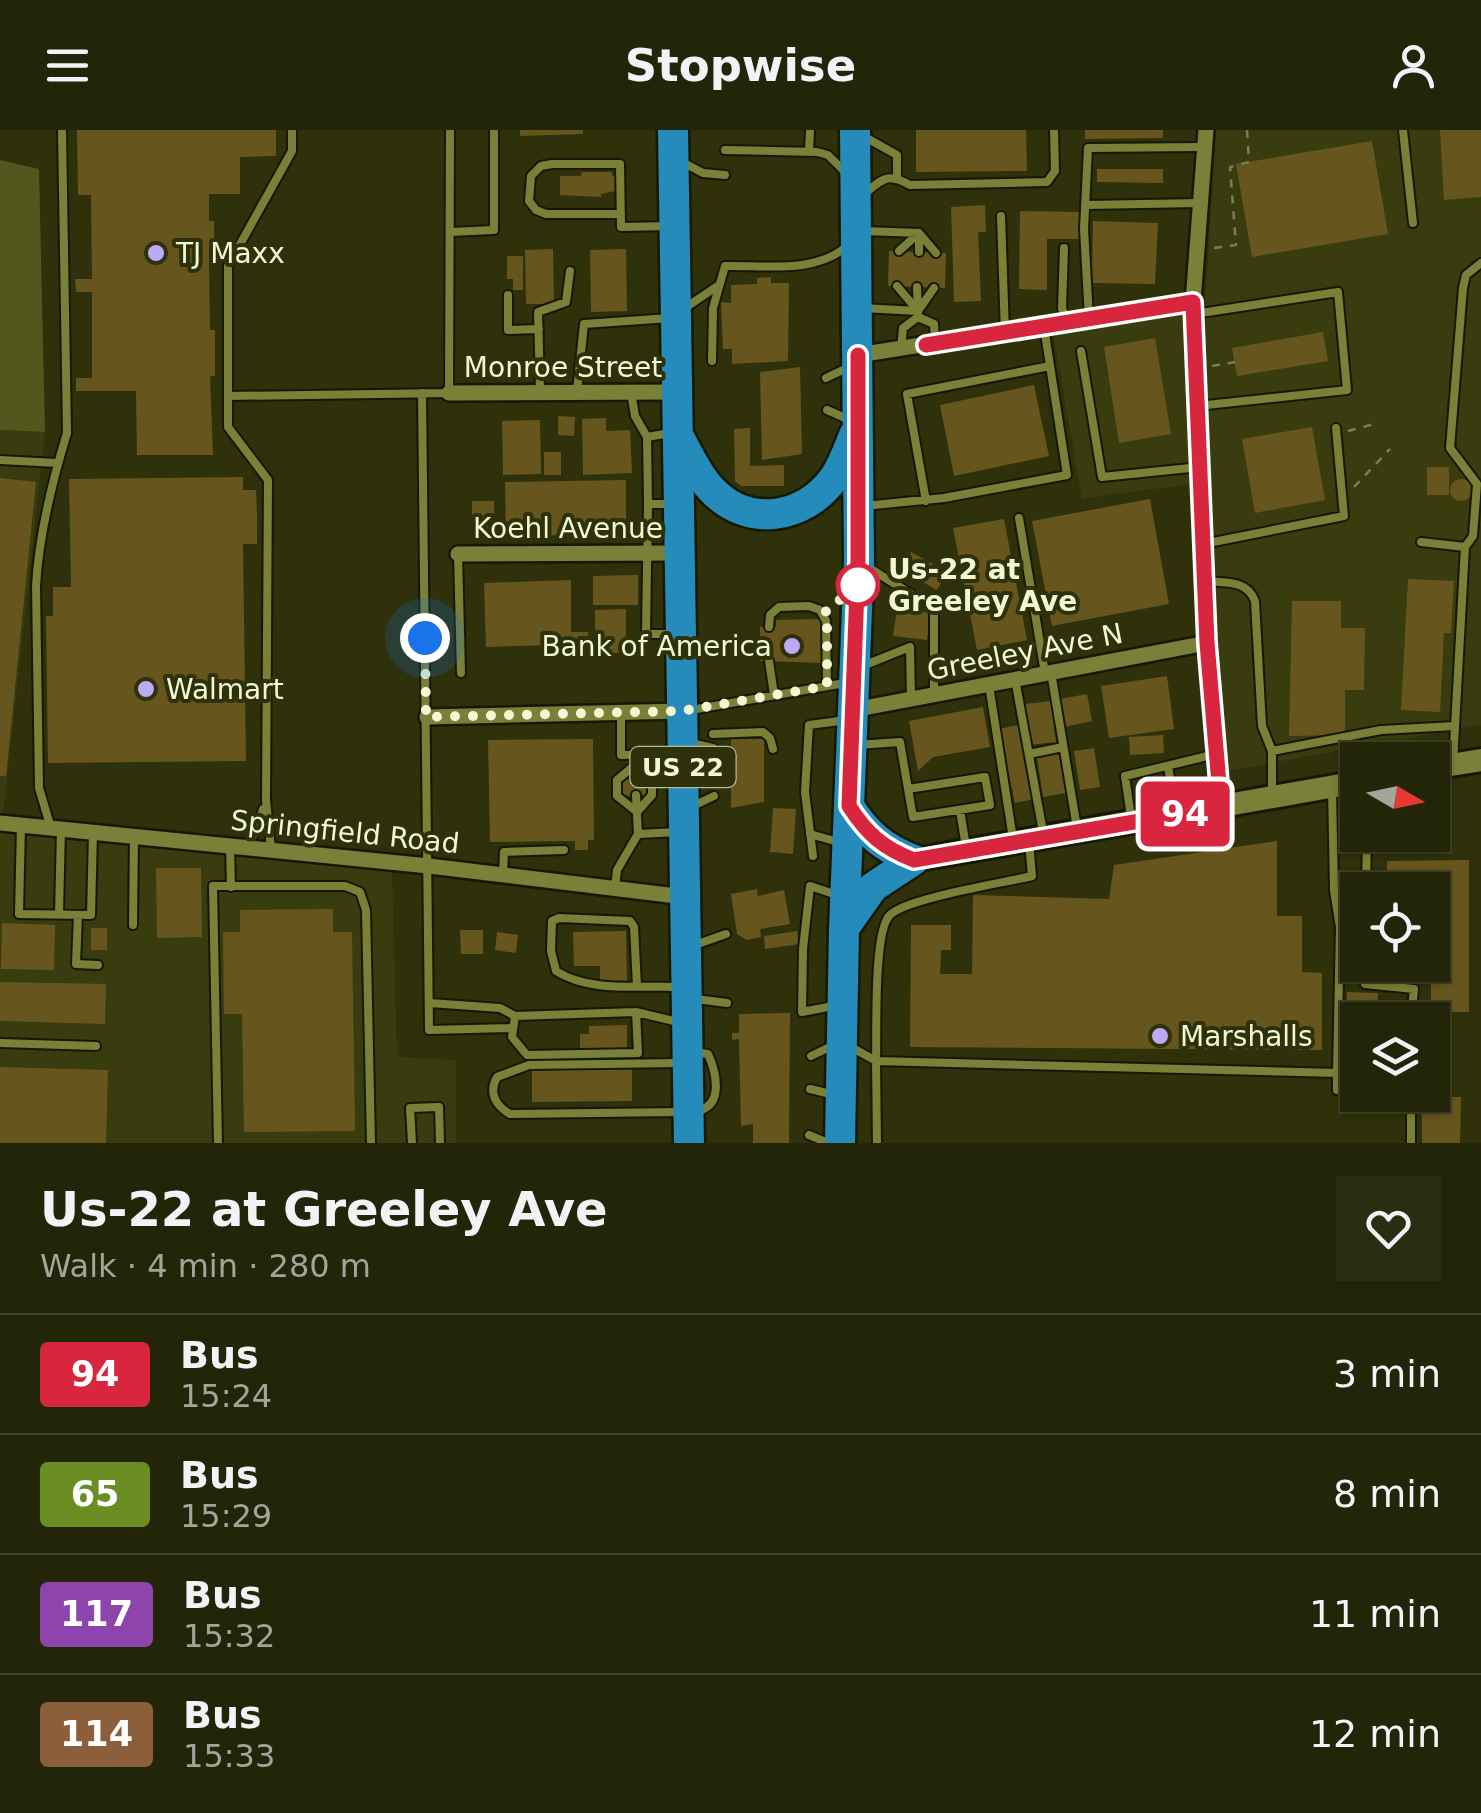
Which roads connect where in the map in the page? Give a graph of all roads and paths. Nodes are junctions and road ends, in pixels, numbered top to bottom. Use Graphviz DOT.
graph roads {
  1 [pos="62,130"];
  2 [pos="292,130"];
  3 [pos="450,130"];
  4 [pos="494,130"];
  5 [pos="810,130"];
  6 [pos="855,130"];
  7 [pos="1054,130"];
  8 [pos="1206,130"];
  9 [pos="1247,130"];
  10 [pos="1403,130"];
  11 [pos="674,144"];
  12 [pos="1205,147"];
  13 [pos="725,150"];
  14 [pos="810,151"];
  15 [pos="725,175"];
  16 [pos="897,178"];
  17 [pos="856,194"];
  18 [pos="1200,203"];
  19 [pos="1086,205"];
  20 [pos="621,214"];
  21 [pos="1001,216"];
  22 [pos="1413,223"];
  23 [pos="674,226"];
  24 [pos="450,232"];
  25 [pos="919,233"];
  26 [pos="857,234"];
  27 [pos="1064,248"];
  28 [pos="900,251"];
  29 [pos="1197,251"];
  30 [pos="919,252"];
  31 [pos="936,252"];
  32 [pos="1481,263"];
  33 [pos="570,271"];
  34 [pos="719,285"];
  35 [pos="897,286"];
  36 [pos="917,287"];
  37 [pos="934,288"];
  38 [pos="508,295"];
  39 [pos="858,307"];
  40 [pos="1193,308"];
  41 [pos="918,314"];
  42 [pos="676,318"];
  43 [pos="1089,319"];
  44 [pos="1068,322"];
  45 [pos="1044,326"];
  46 [pos="538,329"];
  47 [pos="1005,332"];
  48 [pos="935,344"];
  49 [pos="901,350"];
  50 [pos="1081,352"];
  51 [pos="858,359"];
  52 [pos="712,361"];
  53 [pos="1235,362"];
  54 [pos="1050,366"];
  55 [pos="1196,370"];
  56 [pos="826,378"];
  57 [pos="540,392"];
  58 [pos="577,392"];
  59 [pos="631,392"];
  60 [pos="676,392"];
  61 [pos="422,393"];
  62 [pos="449,393"];
  63 [pos="228,396"];
  64 [pos="1197,406"];
  65 [pos="827,410"];
  66 [pos="859,424"];
  67 [pos="1374,424"];
  68 [pos="1336,430"];
  69 [pos="662,435"];
  70 [pos="1390,448"];
  71 [pos="0,460"];
  72 [pos="57,464"];
  73 [pos="1200,468"];
  74 [pos="1342,499"];
  75 [pos="926,501"];
  76 [pos="663,504"];
  77 [pos="859,506"];
  78 [pos="1019,518"];
  79 [pos="1421,542"];
  80 [pos="1202,544"];
  81 [pos="1465,547"];
  82 [pos="679,552"];
  83 [pos="646,553"];
  84 [pos="458,554"];
  85 [pos="858,561"];
  86 [pos="1204,581"];
  87 [pos="646,592"];
  88 [pos="680,592"];
  89 [pos="769,627"];
  90 [pos="680,634"];
  91 [pos="1207,643"];
  92 [pos="770,660"];
  93 [pos="462,673"];
  94 [pos="1048,673"];
  95 [pos="1015,679"];
  96 [pos="989,684"];
  97 [pos="934,695"];
  98 [pos="774,696"];
  99 [pos="911,699"];
  100 [pos="849,702"];
  101 [pos="621,711"];
  102 [pos="426,717"];
  103 [pos="1455,726"];
  104 [pos="713,734"];
  105 [pos="682,735"];
  106 [pos="1450,743"];
  107 [pos="1064,747"];
  108 [pos="713,748"];
  109 [pos="773,749"];
  110 [pos="1272,751"];
  111 [pos="1028,754"];
  112 [pos="1216,754"];
  113 [pos="636,760"];
  114 [pos="1481,760"];
  115 [pos="1450,765"];
  116 [pos="1168,766"];
  117 [pos="636,779"];
  118 [pos="1340,785"];
  119 [pos="1332,787"];
  120 [pos="908,789"];
  121 [pos="636,795"];
  122 [pos="714,796"];
  123 [pos="1272,798"];
  124 [pos="266,800"];
  125 [pos="849,806"];
  126 [pos="1221,807"];
  127 [pos="960,810"];
  128 [pos="637,812"];
  129 [pos="1176,815"];
  130 [pos="684,821"];
  131 [pos="0,823"];
  132 [pos="1132,823"];
  133 [pos="20,825"];
  134 [pos="56,829"];
  135 [pos="94,832"];
  136 [pos="1078,833"];
  137 [pos="638,834"];
  138 [pos="810,834"];
  139 [pos="134,836"];
  140 [pos="1029,841"];
  141 [pos="847,844"];
  142 [pos="238,846"];
  143 [pos="272,849"];
  144 [pos="564,850"];
  145 [pos="967,851"];
  146 [pos="812,856"];
  147 [pos="914,860"];
  148 [pos="428,866"];
  149 [pos="503,875"];
  150 [pos="231,886"];
  151 [pos="615,888"];
  152 [pos="685,896"];
  153 [pos="59,914"];
  154 [pos="845,914"];
  155 [pos="78,915"];
  156 [pos="133,925"];
  157 [pos="726,934"];
  158 [pos="686,949"];
  159 [pos="98,964"];
  160 [pos="1365,982"];
  161 [pos="637,986"];
  162 [pos="430,1002"];
  163 [pos="1413,1002"];
  164 [pos="727,1003"];
  165 [pos="842,1003"];
  166 [pos="636,1012"];
  167 [pos="515,1016"];
  168 [pos="687,1025"];
  169 [pos="512,1028"];
  170 [pos="842,1042"];
  171 [pos="0,1043"];
  172 [pos="96,1046"];
  173 [pos="811,1056"];
  174 [pos="876,1061"];
  175 [pos="1337,1073"];
  176 [pos="810,1089"];
  177 [pos="1340,1090"];
  178 [pos="840,1096"];
  179 [pos="1411,1112"];
  180 [pos="808,1134"];
  181 [pos="689,1135"];
  182 [pos="218,1143"];
  183 [pos="371,1143"];
  184 [pos="412,1143"];
  185 [pos="440,1143"];
  186 [pos="828,1143"];
  187 [pos="840,1143"];
  188 [pos="876,1143"];
  189 [pos="1411,1143"];
  1 -- 72 [label="lane"];
  2 -- 63 [label="lane"];
  3 -- 24 [label="lane"];
  4 -- 24 [label="lane"];
  5 -- 14 [label="lane"];
  6 -- 16 [label="lane"];
  6 -- 17 [label="highway"];
  7 -- 16 [label="lane"];
  8 -- 12 [label="street"];
  9 -- 29 [label="path"];
  10 -- 22 [label="lane"];
  11 -- 15 [label="lane"];
  11 -- 23 [label="highway, US 22"];
  12 -- 18 [label="street"];
  12 -- 19 [label="lane"];
  13 -- 14 [label="lane"];
  14 -- 17 [label="lane"];
  16 -- 17 [label="lane"];
  17 -- 26 [label="highway"];
  18 -- 19 [label="lane"];
  18 -- 29 [label="street"];
  19 -- 43 [label="lane"];
  20 -- 20 [label="lane"];
  20 -- 23 [label="lane"];
  21 -- 47 [label="lane"];
  23 -- 42 [label="highway, US 22"];
  24 -- 62 [label="lane"];
  25 -- 26 [label="lane"];
  25 -- 28 [label="lane"];
  25 -- 30 [label="lane"];
  25 -- 31 [label="lane"];
  26 -- 34 [label="lane"];
  26 -- 39 [label="highway"];
  27 -- 44 [label="lane"];
  29 -- 40 [label="street"];
  32 -- 81 [label="lane"];
  33 -- 46 [label="lane"];
  34 -- 42 [label="lane"];
  34 -- 52 [label="lane"];
  35 -- 41 [label="lane"];
  36 -- 41 [label="lane"];
  37 -- 41 [label="lane"];
  38 -- 46 [label="lane"];
  39 -- 41 [label="lane"];
  39 -- 51 [label="highway"];
  40 -- 43 [label="street"];
  40 -- 55 [label="street"];
  40 -- 64 [label="lane"];
  41 -- 48 [label="lane"];
  41 -- 49 [label="lane"];
  42 -- 58 [label="lane"];
  42 -- 60 [label="highway, US 22"];
  43 -- 44 [label="street"];
  44 -- 45 [label="street"];
  45 -- 47 [label="street"];
  45 -- 54 [label="lane"];
  46 -- 57 [label="lane"];
  47 -- 48 [label="street"];
  48 -- 49 [label="street"];
  49 -- 51 [label="street"];
  50 -- 73 [label="lane"];
  51 -- 56 [label="lane"];
  51 -- 66 [label="highway"];
  53 -- 55 [label="path"];
  54 -- 75 [label="lane"];
  54 -- 75 [label="lane"];
  55 -- 64 [label="street"];
  57 -- 58 [label="street, Monroe Street"];
  57 -- 62 [label="street, Monroe Street"];
  58 -- 59 [label="street, Monroe Street"];
  59 -- 60 [label="street, Monroe Street"];
  59 -- 69 [label="lane"];
  60 -- 69 [label="highway, US 22"];
  61 -- 62 [label="lane"];
  61 -- 63 [label="lane"];
  61 -- 102 [label="lane"];
  63 -- 124 [label="lane"];
  64 -- 73 [label="street"];
  65 -- 66 [label="lane"];
  66 -- 69 [label="highway"];
  66 -- 77 [label="highway"];
  67 -- 68 [label="path"];
  68 -- 74 [label="lane"];
  69 -- 76 [label="highway, US 22"];
  70 -- 74 [label="path"];
  71 -- 72 [label="lane"];
  72 -- 134 [label="lane"];
  73 -- 80 [label="street"];
  74 -- 80 [label="lane"];
  75 -- 77 [label="lane"];
  76 -- 82 [label="highway, US 22"];
  76 -- 83 [label="lane"];
  77 -- 85 [label="highway"];
  78 -- 94 [label="lane"];
  79 -- 81 [label="lane"];
  80 -- 86 [label="street"];
  81 -- 103 [label="lane"];
  82 -- 83 [label="street, Koehl Avenue"];
  82 -- 88 [label="highway, US 22"];
  83 -- 84 [label="street, Koehl Avenue"];
  83 -- 87 [label="lane"];
  84 -- 93 [label="lane"];
  85 -- 97 [label="lane"];
  85 -- 100 [label="highway"];
  86 -- 91 [label="street"];
  86 -- 110 [label="lane"];
  87 -- 88 [label="lane"];
  87 -- 90 [label="lane"];
  88 -- 90 [label="highway, US 22"];
  89 -- 100 [label="lane"];
  90 -- 105 [label="highway, US 22"];
  91 -- 94 [label="street, Greeley Ave N"];
  91 -- 112 [label="street"];
  92 -- 98 [label="lane"];
  94 -- 95 [label="street, Greeley Ave N"];
  94 -- 107 [label="lane"];
  95 -- 96 [label="street, Greeley Ave N"];
  95 -- 111 [label="lane"];
  96 -- 97 [label="street, Greeley Ave N"];
  96 -- 140 [label="lane"];
  97 -- 99 [label="street, Greeley Ave N"];
  98 -- 100 [label="lane"];
  98 -- 105 [label="lane"];
  99 -- 100 [label="street, Greeley Ave N"];
  99 -- 100 [label="lane"];
  100 -- 120 [label="lane"];
  100 -- 125 [label="highway"];
  100 -- 138 [label="lane"];
  101 -- 102 [label="street"];
  101 -- 105 [label="street"];
  101 -- 113 [label="lane"];
  102 -- 148 [label="lane"];
  103 -- 106 [label="lane"];
  103 -- 110 [label="lane"];
  104 -- 109 [label="lane"];
  105 -- 108 [label="lane"];
  105 -- 113 [label="lane"];
  105 -- 130 [label="highway, US 22"];
  107 -- 111 [label="lane"];
  107 -- 136 [label="lane"];
  110 -- 123 [label="lane"];
  111 -- 140 [label="lane"];
  112 -- 116 [label="lane"];
  112 -- 126 [label="street"];
  113 -- 117 [label="lane"];
  113 -- 128 [label="lane"];
  113 -- 128 [label="lane"];
  114 -- 115 [label="street"];
  116 -- 129 [label="lane"];
  116 -- 132 [label="lane"];
  118 -- 119 [label="street"];
  119 -- 123 [label="street"];
  119 -- 175 [label="lane"];
  120 -- 127 [label="lane"];
  120 -- 127 [label="lane"];
  121 -- 128 [label="lane"];
  122 -- 130 [label="lane"];
  123 -- 126 [label="street"];
  124 -- 142 [label="lane"];
  124 -- 143 [label="lane"];
  125 -- 141 [label="highway"];
  125 -- 147 [label="highway"];
  126 -- 129 [label="street"];
  127 -- 145 [label="lane"];
  128 -- 137 [label="lane"];
  129 -- 132 [label="street"];
  130 -- 137 [label="lane"];
  130 -- 152 [label="highway, US 22"];
  131 -- 133 [label="street, Springfield Road"];
  132 -- 136 [label="street"];
  133 -- 134 [label="street, Springfield Road"];
  133 -- 153 [label="lane"];
  134 -- 135 [label="street, Springfield Road"];
  134 -- 153 [label="lane"];
  135 -- 139 [label="street, Springfield Road"];
  135 -- 155 [label="lane"];
  136 -- 140 [label="street"];
  137 -- 151 [label="lane"];
  138 -- 141 [label="lane"];
  138 -- 146 [label="lane"];
  139 -- 142 [label="street, Springfield Road"];
  139 -- 156 [label="lane"];
  140 -- 145 [label="street"];
  140 -- 174 [label="lane"];
  141 -- 154 [label="highway"];
  142 -- 143 [label="street, Springfield Road"];
  142 -- 150 [label="lane"];
  143 -- 148 [label="street, Springfield Road"];
  144 -- 149 [label="lane"];
  145 -- 147 [label="street"];
  147 -- 154 [label="highway"];
  148 -- 149 [label="street, Springfield Road"];
  148 -- 162 [label="lane"];
  149 -- 151 [label="street, Springfield Road"];
  150 -- 182 [label="lane"];
  150 -- 183 [label="lane"];
  151 -- 152 [label="street, Springfield Road"];
  152 -- 158 [label="highway, US 22"];
  153 -- 155 [label="lane"];
  154 -- 165 [label="highway"];
  154 -- 165 [label="lane"];
  155 -- 159 [label="lane"];
  157 -- 158 [label="lane"];
  158 -- 168 [label="highway, US 22"];
  160 -- 163 [label="lane"];
  161 -- 161 [label="lane"];
  161 -- 168 [label="lane"];
  162 -- 167 [label="lane"];
  162 -- 169 [label="lane"];
  164 -- 168 [label="lane"];
  165 -- 170 [label="highway"];
  166 -- 167 [label="lane"];
  166 -- 168 [label="lane"];
  166 -- 169 [label="lane"];
  167 -- 169 [label="lane"];
  168 -- 181 [label="highway, US 22"];
  168 -- 181 [label="lane"];
  170 -- 173 [label="lane"];
  170 -- 174 [label="lane"];
  170 -- 178 [label="highway"];
  171 -- 172 [label="lane"];
  174 -- 175 [label="lane"];
  174 -- 188 [label="lane"];
  175 -- 177 [label="lane"];
  176 -- 178 [label="lane"];
  178 -- 187 [label="highway"];
  179 -- 189 [label="lane"];
  180 -- 186 [label="lane"];
  184 -- 185 [label="lane"];
}
